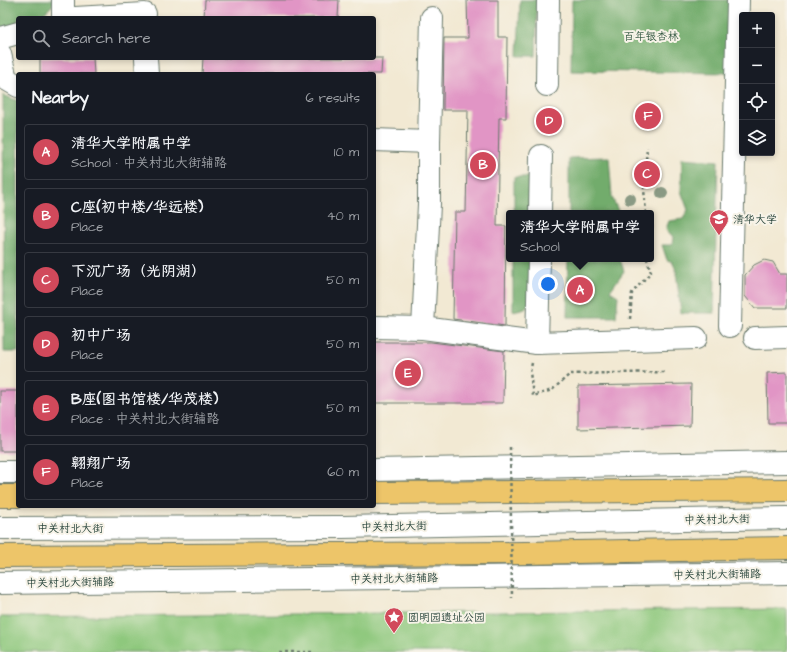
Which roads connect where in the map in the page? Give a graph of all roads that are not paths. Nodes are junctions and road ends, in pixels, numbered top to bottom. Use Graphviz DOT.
graph roads {
  1 [pos="63,0"];
  2 [pos="548,0"];
  3 [pos="738,0"];
  4 [pos="145,11"];
  5 [pos="63,16"];
  6 [pos="94,16"];
  7 [pos="432,18"];
  8 [pos="16,34"];
  9 [pos="0,38"];
  10 [pos="0,54"];
  11 [pos="146,60"];
  12 [pos="147,72"];
  13 [pos="16,85"];
  14 [pos="547,86"];
  15 [pos="376,140"];
  16 [pos="428,142"];
  17 [pos="542,156"];
  18 [pos="540,210"];
  19 [pos="539,262"];
  20 [pos="730,326"];
  21 [pos="376,327"];
  22 [pos="423,328"];
  23 [pos="787,337"];
  24 [pos="696,338"];
  25 [pos="754,338"];
  26 [pos="537,343"];
  27 [pos="787,462"];
  28 [pos="376,470"];
  29 [pos="0,472"];
  30 [pos="16,472"];
  31 [pos="787,490"];
  32 [pos="376,494"];
  33 [pos="0,496"];
  34 [pos="16,496"];
  35 [pos="787,518"];
  36 [pos="0,528"];
  37 [pos="787,548"];
  38 [pos="0,556"];
  39 [pos="787,573"];
  40 [pos="0,583"];
  1 -- 5 [label="street"];
  2 -- 14 [label="street"];
  3 -- 20 [label="street"];
  4 -- 6 [label="street"];
  7 -- 16 [label="street"];
  8 -- 9 [label="street"];
  10 -- 13 [label="street"];
  11 -- 12 [label="street"];
  15 -- 16 [label="street"];
  16 -- 22 [label="street"];
  17 -- 18 [label="street"];
  19 -- 26 [label="street"];
  21 -- 22 [label="street"];
  22 -- 26 [label="street"];
  23 -- 25 [label="street"];
  24 -- 26 [label="street"];
  27 -- 28 [label="street"];
  29 -- 30 [label="street"];
  31 -- 32 [label="main road"];
  33 -- 34 [label="main road"];
  35 -- 36 [label="street, 中关村北大街"];
  37 -- 38 [label="main road"];
  39 -- 40 [label="street, 中关村北大街辅路"];
}
